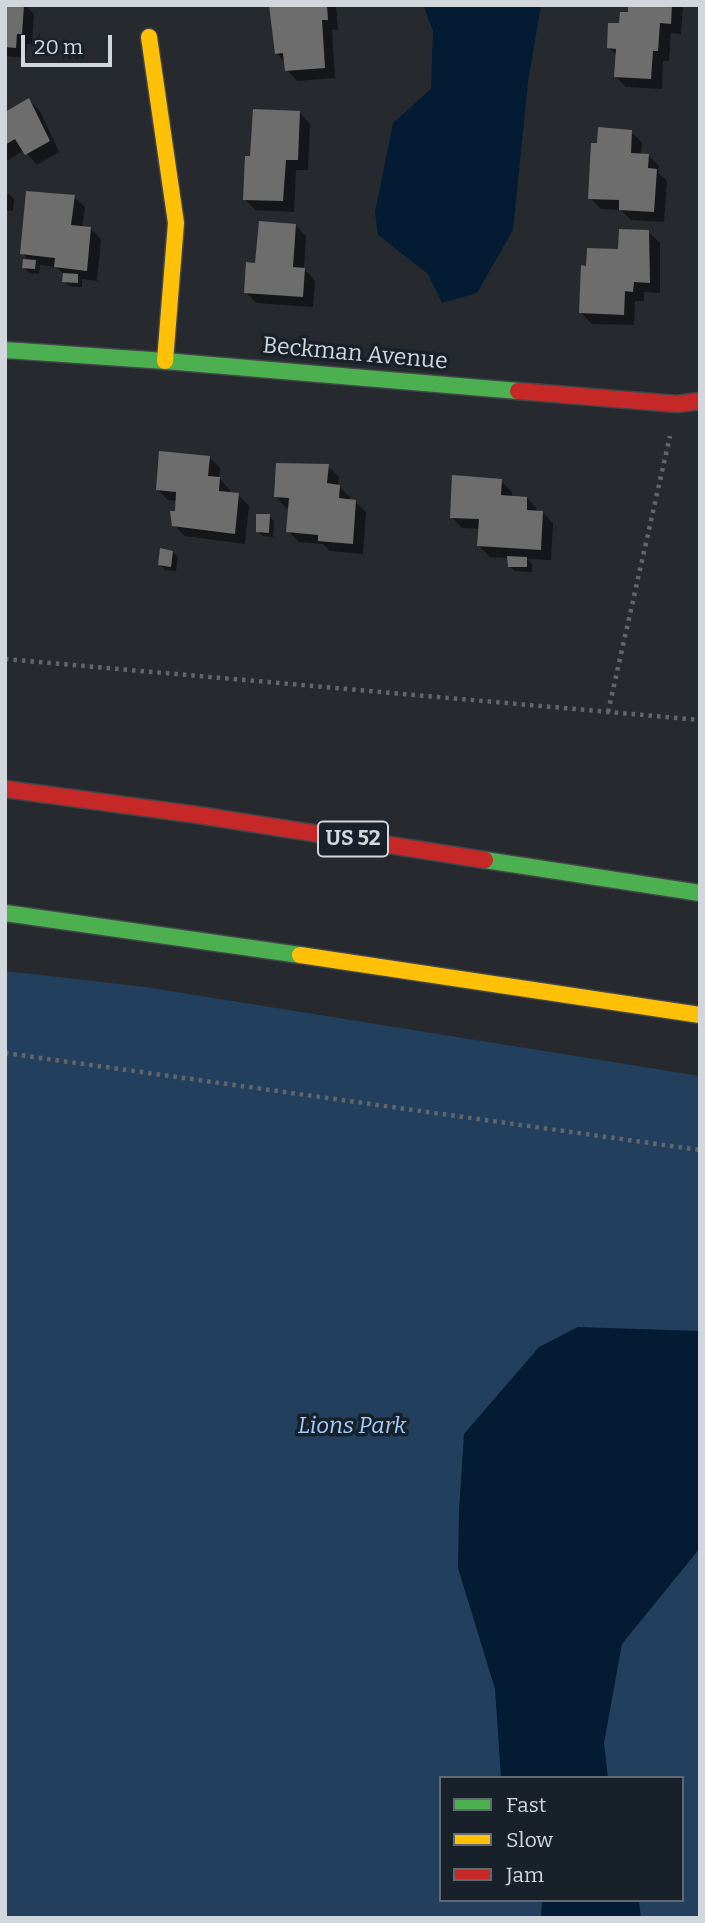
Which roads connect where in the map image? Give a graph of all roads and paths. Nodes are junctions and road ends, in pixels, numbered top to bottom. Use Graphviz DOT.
graph roads {
  1 [pos="149,37"];
  2 [pos="5,349"];
  3 [pos="165,360"];
  4 [pos="700,401"];
  5 [pos="677,404"];
  6 [pos="5,659"];
  7 [pos="608,712"];
  8 [pos="700,720"];
  9 [pos="5,789"];
  10 [pos="700,893"];
  11 [pos="5,912"];
  12 [pos="700,1015"];
  13 [pos="5,1053"];
  14 [pos="700,1150"];
  1 -- 3 [label="main road"];
  2 -- 3 [label="main road, Beckman Avenue"];
  3 -- 5 [label="main road, Beckman Avenue"];
  4 -- 5 [label="main road, Beckman Avenue"];
  5 -- 7 [label="path"];
  6 -- 7 [label="path"];
  7 -- 8 [label="path"];
  9 -- 10 [label="main road, US 52"];
  11 -- 12 [label="main road"];
  13 -- 14 [label="path"];
}
